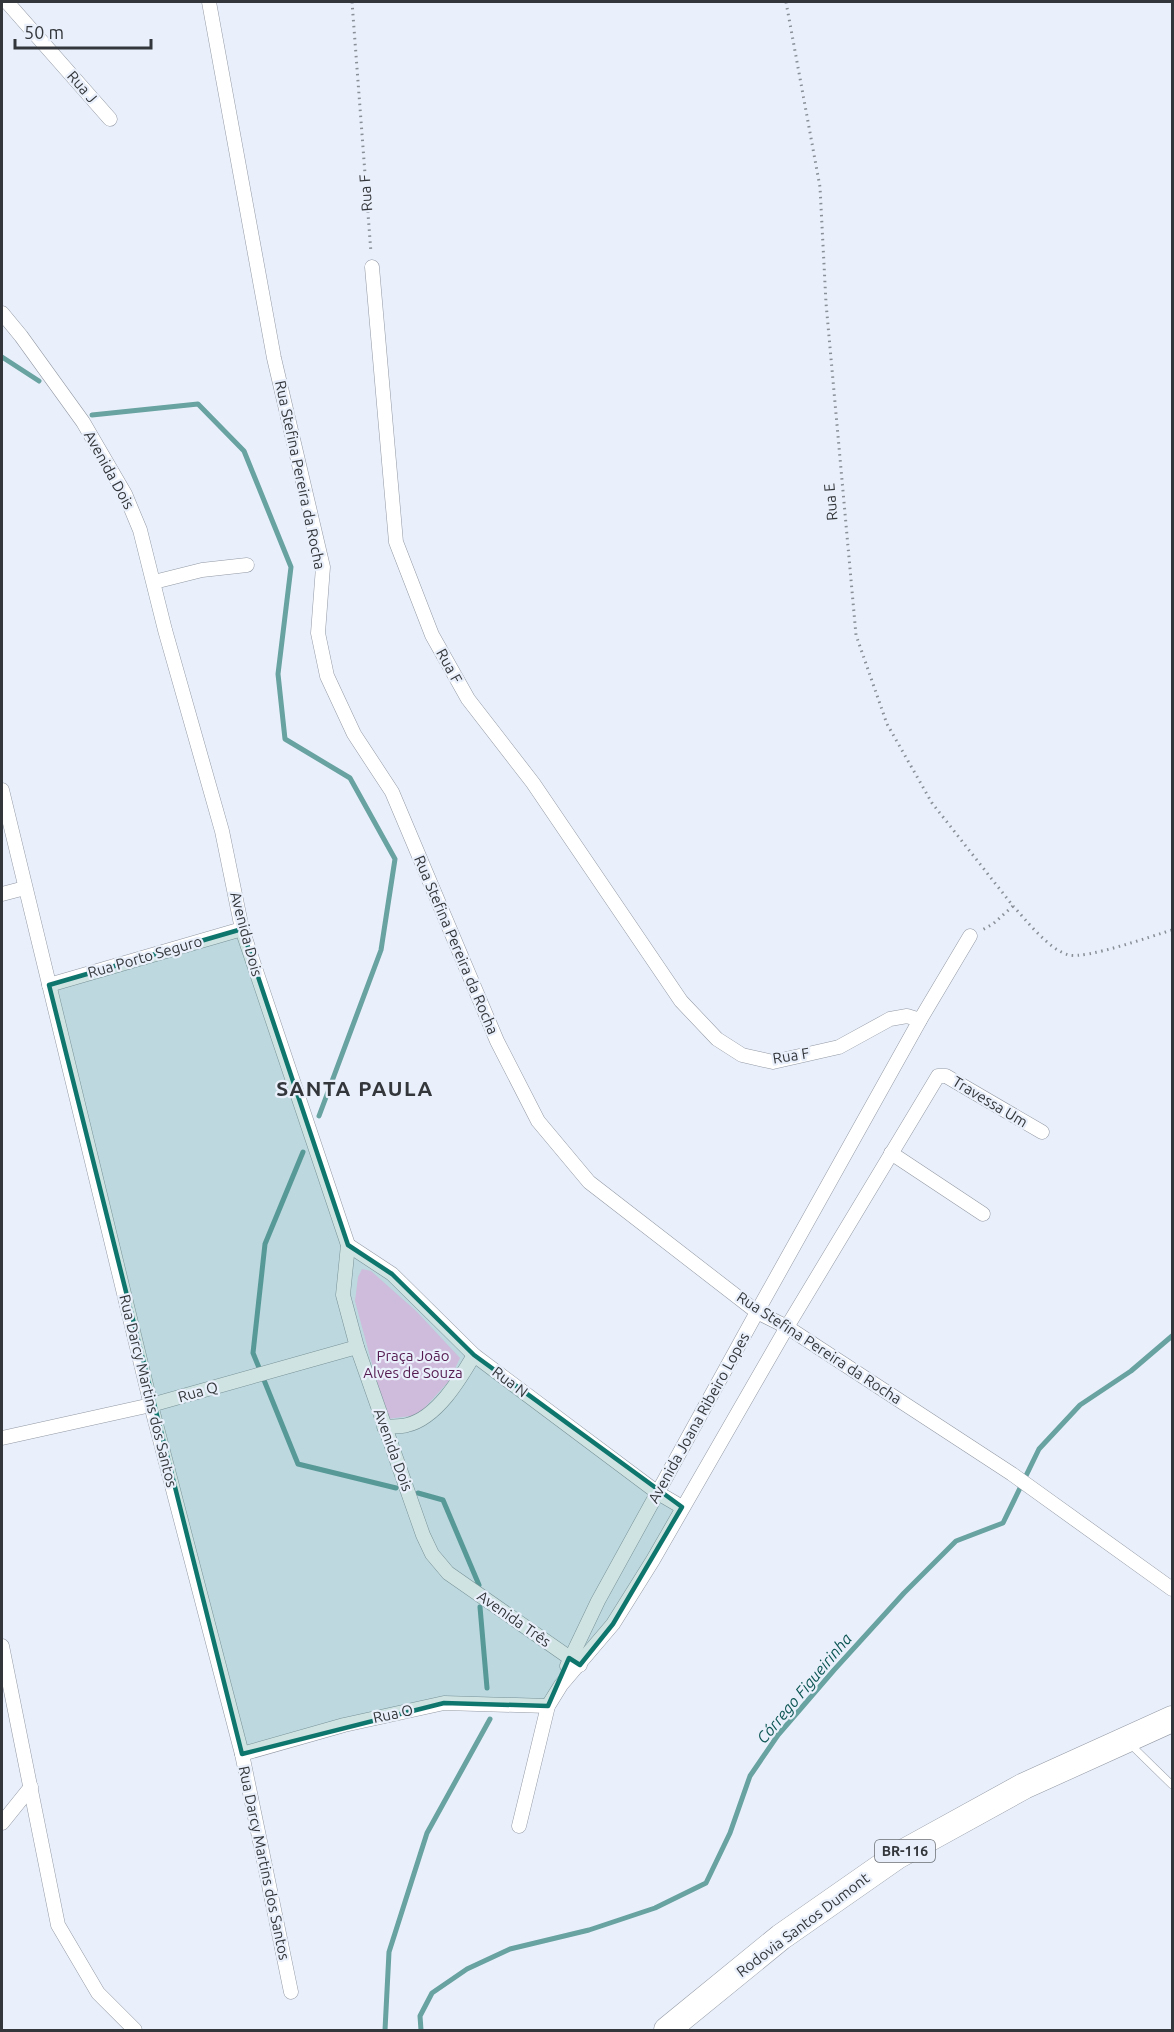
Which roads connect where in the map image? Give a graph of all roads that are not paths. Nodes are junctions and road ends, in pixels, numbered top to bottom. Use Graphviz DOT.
graph roads {
  1 [pos="7,2"];
  2 [pos="209,2"];
  3 [pos="110,119"];
  4 [pos="372,267"];
  5 [pos="2,313"];
  6 [pos="247,565"];
  7 [pos="154,582"];
  8 [pos="2,790"];
  9 [pos="26,888"];
  10 [pos="2,894"];
  11 [pos="242,929"];
  12 [pos="970,936"];
  13 [pos="49,985"];
  14 [pos="920,1020"];
  15 [pos="938,1076"];
  16 [pos="1042,1132"];
  17 [pos="891,1153"];
  18 [pos="983,1214"];
  19 [pos="348,1245"];
  20 [pos="757,1312"];
  21 [pos="787,1327"];
  22 [pos="357,1347"];
  23 [pos="474,1355"];
  24 [pos="151,1405"];
  25 [pos="384,1427"];
  26 [pos="2,1438"];
  27 [pos="658,1493"];
  28 [pos="682,1507"];
  29 [pos="448,1573"];
  30 [pos="1173,1589"];
  31 [pos="2,1646"];
  32 [pos="575,1662"];
  33 [pos="548,1706"];
  34 [pos="1173,1719"];
  35 [pos="1125,1739"];
  36 [pos="242,1754"];
  37 [pos="1173,1785"];
  38 [pos="31,1787"];
  39 [pos="2,1823"];
  40 [pos="519,1826"];
  41 [pos="291,1992"];
  42 [pos="135,2031"];
  43 [pos="667,2031"];
  1 -- 3 [label="street, Rua J"];
  2 -- 20 [label="street, Rua Stefina Pereira da Rocha"];
  4 -- 14 [label="street, Rua F"];
  5 -- 7 [label="street, Avenida Dois"];
  6 -- 7 [label="street"];
  7 -- 11 [label="street, Avenida Dois"];
  8 -- 9 [label="street, Rua Darcy Martins dos Santos"];
  9 -- 10 [label="street"];
  9 -- 13 [label="street, Rua Darcy Martins dos Santos"];
  11 -- 13 [label="street, Rua Porto Seguro"];
  11 -- 19 [label="street, Avenida Dois"];
  12 -- 14 [label="street, Avenida Joana Ribeiro Lopes"];
  13 -- 24 [label="street, Rua Darcy Martins dos Santos"];
  14 -- 20 [label="street, Avenida Joana Ribeiro Lopes"];
  15 -- 16 [label="street, Travessa Um"];
  15 -- 17 [label="street, Avenida Joana Ribeiro Lopes"];
  17 -- 18 [label="street"];
  17 -- 21 [label="street, Avenida Joana Ribeiro Lopes"];
  19 -- 22 [label="street, Avenida Dois"];
  19 -- 23 [label="street, Rua N"];
  20 -- 21 [label="street, Rua Stefina Pereira da Rocha"];
  20 -- 27 [label="street, Avenida Joana Ribeiro Lopes"];
  21 -- 28 [label="street, Avenida Joana Ribeiro Lopes"];
  21 -- 30 [label="street, Rua Stefina Pereira da Rocha"];
  22 -- 24 [label="street, Rua Q"];
  22 -- 25 [label="street, Avenida Dois"];
  23 -- 25 [label="street"];
  23 -- 27 [label="street, Rua N"];
  24 -- 26 [label="street, Rua Q"];
  24 -- 36 [label="street, Rua Darcy Martins dos Santos"];
  25 -- 29 [label="street, Avenida Dois"];
  27 -- 28 [label="street, Rua N"];
  27 -- 32 [label="street, Avenida Joana Ribeiro Lopes"];
  28 -- 32 [label="street, Avenida Joana Ribeiro Lopes"];
  29 -- 32 [label="street, Avenida Três"];
  31 -- 38 [label="street"];
  32 -- 33 [label="street, Avenida Joana Ribeiro Lopes"];
  33 -- 36 [label="street, Rua O"];
  33 -- 40 [label="street, Avenida Joana Ribeiro Lopes"];
  34 -- 35 [label="highway, Rodovia Santos Dumont / BR-116"];
  35 -- 37 [label="lane"];
  35 -- 43 [label="highway, Rodovia Santos Dumont / BR-116"];
  36 -- 41 [label="street, Rua Darcy Martins dos Santos"];
  38 -- 39 [label="street"];
  38 -- 42 [label="street"];
}
